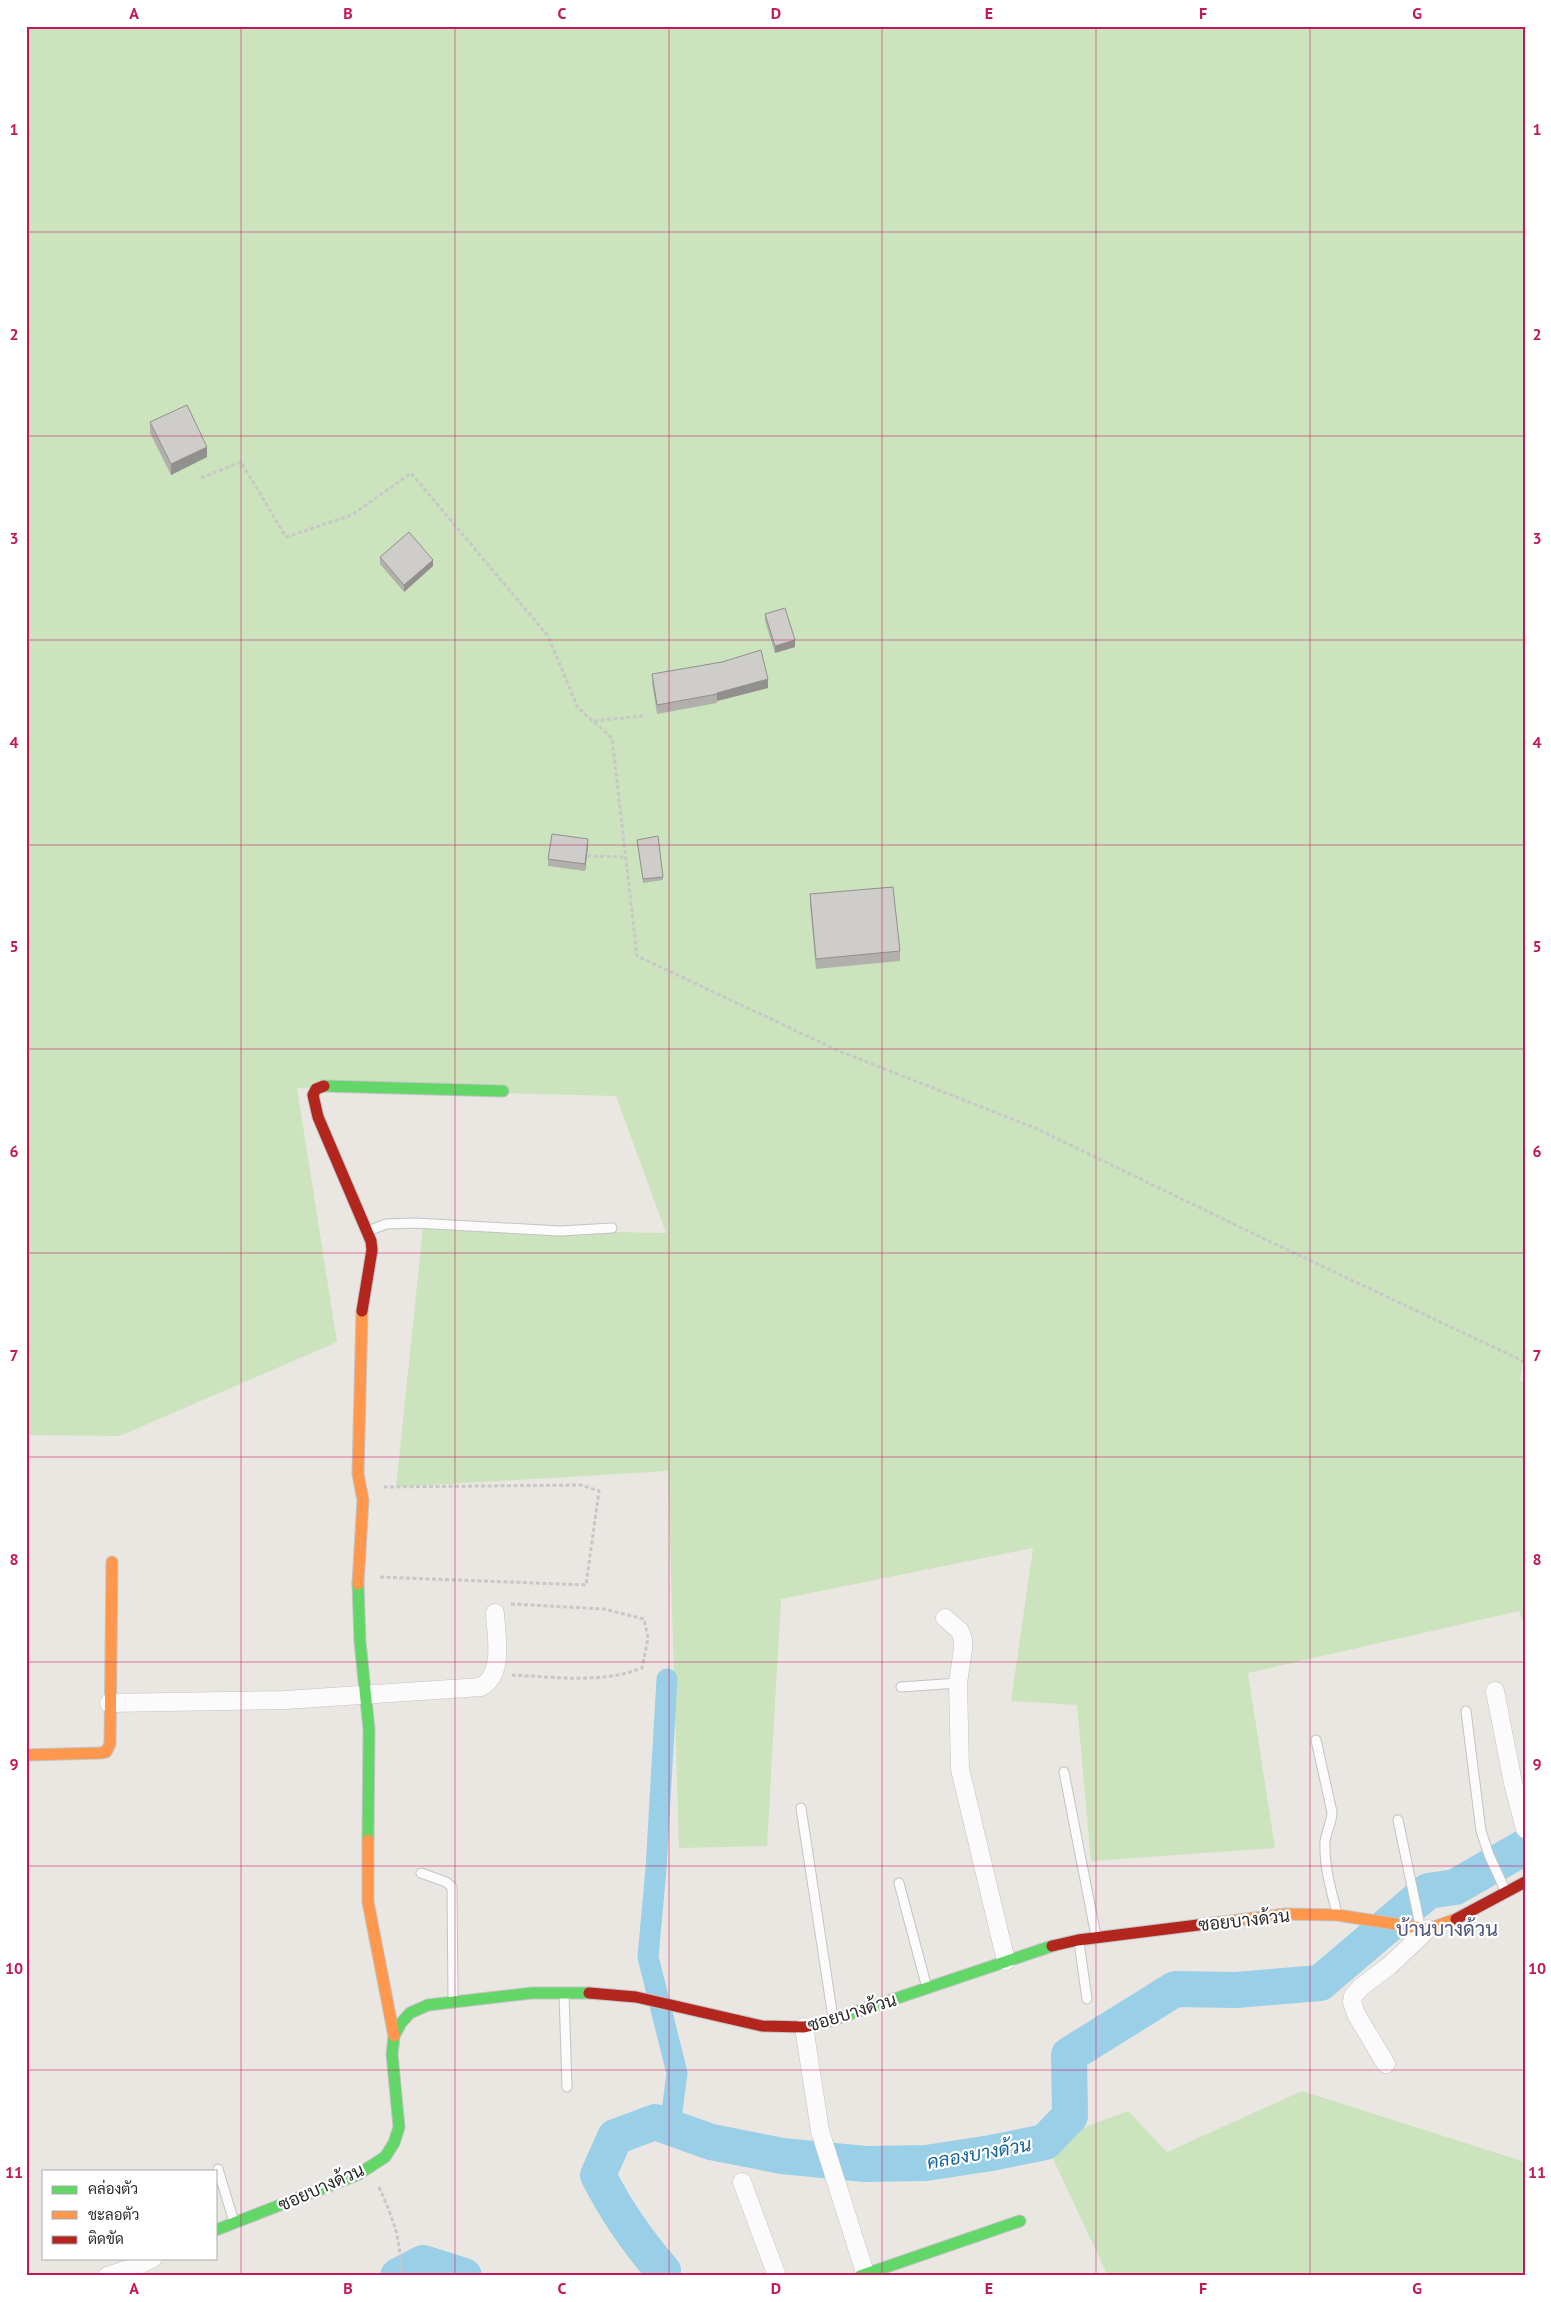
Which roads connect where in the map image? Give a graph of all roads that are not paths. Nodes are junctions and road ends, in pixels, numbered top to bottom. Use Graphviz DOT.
graph roads {
  1 [pos="504,1091"];
  2 [pos="612,1228"];
  3 [pos="368,1231"];
  4 [pos="112,1562"];
  5 [pos="496,1613"];
  6 [pos="945,1618"];
  7 [pos="958,1683"];
  8 [pos="901,1687"];
  9 [pos="1496,1691"];
  10 [pos="365,1694"];
  11 [pos="109,1703"];
  12 [pos="1466,1711"];
  13 [pos="1316,1740"];
  14 [pos="26,1755"];
  15 [pos="1064,1772"];
  16 [pos="801,1808"];
  17 [pos="1398,1820"];
  18 [pos="1525,1829"];
  19 [pos="422,1873"];
  20 [pos="1525,1882"];
  21 [pos="899,1883"];
  22 [pos="1506,1892"];
  23 [pos="1337,1915"];
  24 [pos="1420,1928"];
  25 [pos="1096,1936"];
  26 [pos="1078,1940"];
  27 [pos="1006,1961"];
  28 [pos="927,1988"];
  29 [pos="564,1992"];
  30 [pos="1086,1999"];
  31 [pos="453,2000"];
  32 [pos="833,2020"];
  33 [pos="804,2027"];
  34 [pos="394,2036"];
  35 [pos="1386,2064"];
  36 [pos="567,2087"];
  37 [pos="218,2170"];
  38 [pos="742,2182"];
  39 [pos="1020,2221"];
  40 [pos="234,2222"];
  41 [pos="218,2229"];
  42 [pos="149,2260"];
  43 [pos="864,2275"];
  44 [pos="107,2276"];
  45 [pos="777,2276"];
  1 -- 3 [label="street"];
  2 -- 3 [label="lane"];
  3 -- 10 [label="street"];
  4 -- 11 [label="street"];
  5 -- 10 [label="street"];
  6 -- 7 [label="street"];
  7 -- 8 [label="lane"];
  7 -- 27 [label="street"];
  9 -- 18 [label="street"];
  10 -- 11 [label="street"];
  10 -- 34 [label="street"];
  11 -- 14 [label="street"];
  12 -- 22 [label="lane"];
  13 -- 23 [label="lane"];
  15 -- 25 [label="lane"];
  16 -- 32 [label="lane"];
  17 -- 24 [label="lane"];
  19 -- 31 [label="lane"];
  20 -- 22 [label="street, ซอยบางด้วน"];
  21 -- 28 [label="lane"];
  22 -- 24 [label="street, ซอยบางด้วน"];
  23 -- 24 [label="street, ซอยบางด้วน"];
  23 -- 25 [label="street, ซอยบางด้วน"];
  24 -- 35 [label="street"];
  25 -- 26 [label="street, ซอยบางด้วน"];
  26 -- 27 [label="street, ซอยบางด้วน"];
  26 -- 30 [label="lane"];
  27 -- 28 [label="street, ซอยบางด้วน"];
  28 -- 32 [label="street, ซอยบางด้วน"];
  29 -- 31 [label="street, ซอยบางด้วน"];
  29 -- 33 [label="street, ซอยบางด้วน"];
  29 -- 36 [label="lane"];
  31 -- 34 [label="street, ซอยบางด้วน"];
  32 -- 33 [label="street, ซอยบางด้วน"];
  33 -- 43 [label="street"];
  34 -- 40 [label="street, ซอยบางด้วน"];
  37 -- 40 [label="lane"];
  38 -- 45 [label="street"];
  39 -- 43 [label="street"];
  40 -- 41 [label="street, ซอยบางด้วน"];
  42 -- 44 [label="street"];
}
